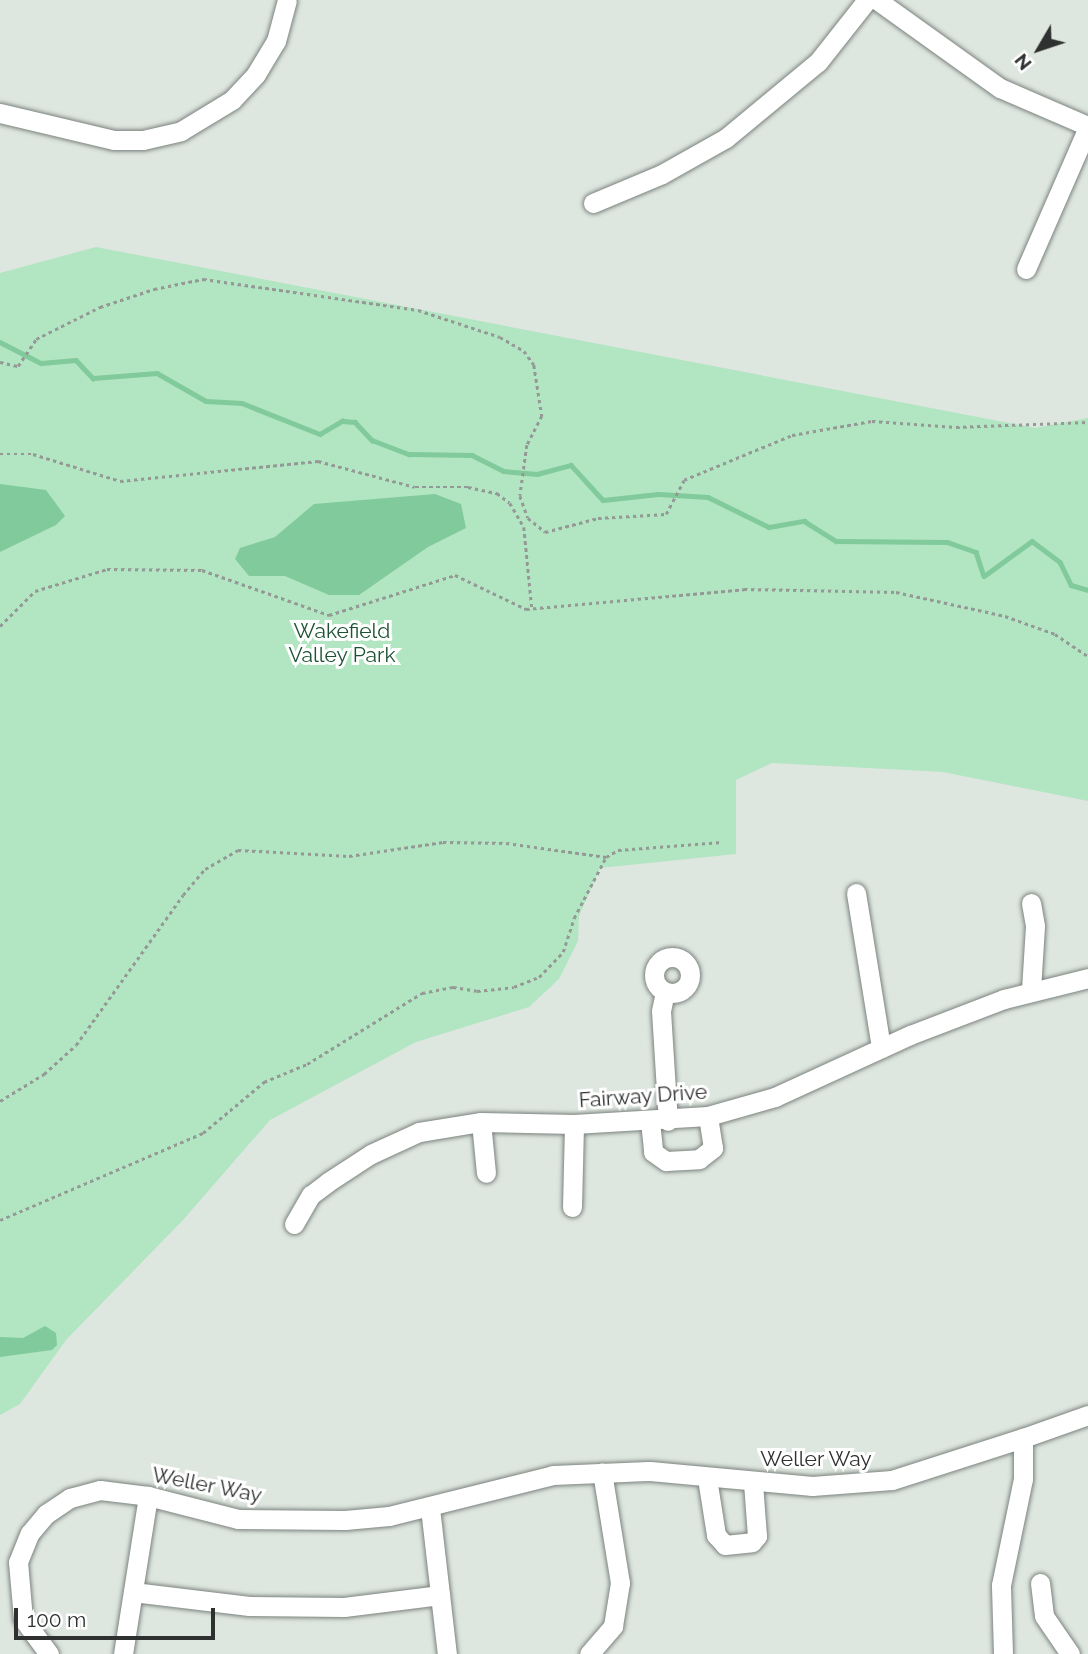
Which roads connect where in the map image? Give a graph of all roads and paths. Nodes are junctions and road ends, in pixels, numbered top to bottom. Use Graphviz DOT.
graph roads {
  1 [pos="287,0"];
  2 [pos="867,0"];
  3 [pos="877,0"];
  4 [pos="0,113"];
  5 [pos="1088,126"];
  6 [pos="593,203"];
  7 [pos="1026,269"];
  8 [pos="0,362"];
  9 [pos="1088,422"];
  10 [pos="0,454"];
  11 [pos="527,514"];
  12 [pos="520,518"];
  13 [pos="532,609"];
  14 [pos="0,626"];
  15 [pos="1088,656"];
  16 [pos="722,842"];
  17 [pos="606,857"];
  18 [pos="856,892"];
  19 [pos="1031,903"];
  20 [pos="1088,978"];
  21 [pos="1031,989"];
  22 [pos="665,992"];
  23 [pos="881,1048"];
  24 [pos="0,1101"];
  25 [pos="708,1116"];
  26 [pos="659,1121"];
  27 [pos="481,1122"];
  28 [pos="574,1124"];
  29 [pos="486,1173"];
  30 [pos="572,1207"];
  31 [pos="0,1220"];
  32 [pos="294,1224"];
  33 [pos="1088,1415"];
  34 [pos="1023,1438"];
  35 [pos="602,1472"];
  36 [pos="707,1478"];
  37 [pos="753,1483"];
  38 [pos="148,1496"];
  39 [pos="430,1507"];
  40 [pos="1040,1583"];
  41 [pos="133,1592"];
  42 [pos="440,1595"];
  43 [pos="49,1654"];
  44 [pos="123,1654"];
  45 [pos="447,1654"];
  46 [pos="589,1654"];
  47 [pos="1003,1654"];
  48 [pos="1070,1654"];
  1 -- 4 [label="street"];
  2 -- 6 [label="street"];
  3 -- 5 [label="street"];
  5 -- 7 [label="street"];
  8 -- 11 [label="path"];
  9 -- 11 [label="path"];
  10 -- 12 [label="path"];
  11 -- 12 [label="path"];
  12 -- 13 [label="path"];
  13 -- 14 [label="path"];
  13 -- 15 [label="path"];
  16 -- 17 [label="path"];
  17 -- 24 [label="path"];
  17 -- 31 [label="path"];
  18 -- 23 [label="street"];
  19 -- 21 [label="street"];
  20 -- 21 [label="street, Fairway Drive"];
  21 -- 23 [label="street, Fairway Drive"];
  22 -- 26 [label="street"];
  23 -- 25 [label="street, Fairway Drive"];
  25 -- 26 [label="street, Fairway Drive"];
  25 -- 26 [label="street"];
  26 -- 28 [label="street, Fairway Drive"];
  27 -- 28 [label="street, Fairway Drive"];
  27 -- 29 [label="street"];
  27 -- 32 [label="street, Fairway Drive"];
  28 -- 30 [label="street"];
  33 -- 34 [label="street, Weller Way"];
  34 -- 37 [label="street, Weller Way"];
  34 -- 47 [label="street"];
  35 -- 36 [label="street, Weller Way"];
  35 -- 39 [label="street, Weller Way"];
  35 -- 46 [label="street"];
  36 -- 37 [label="street, Weller Way"];
  36 -- 37 [label="street"];
  38 -- 39 [label="street, Weller Way"];
  38 -- 41 [label="street"];
  38 -- 43 [label="street, Weller Way"];
  39 -- 42 [label="street"];
  40 -- 48 [label="street"];
  41 -- 42 [label="street"];
  41 -- 44 [label="street"];
  42 -- 45 [label="street"];
}
